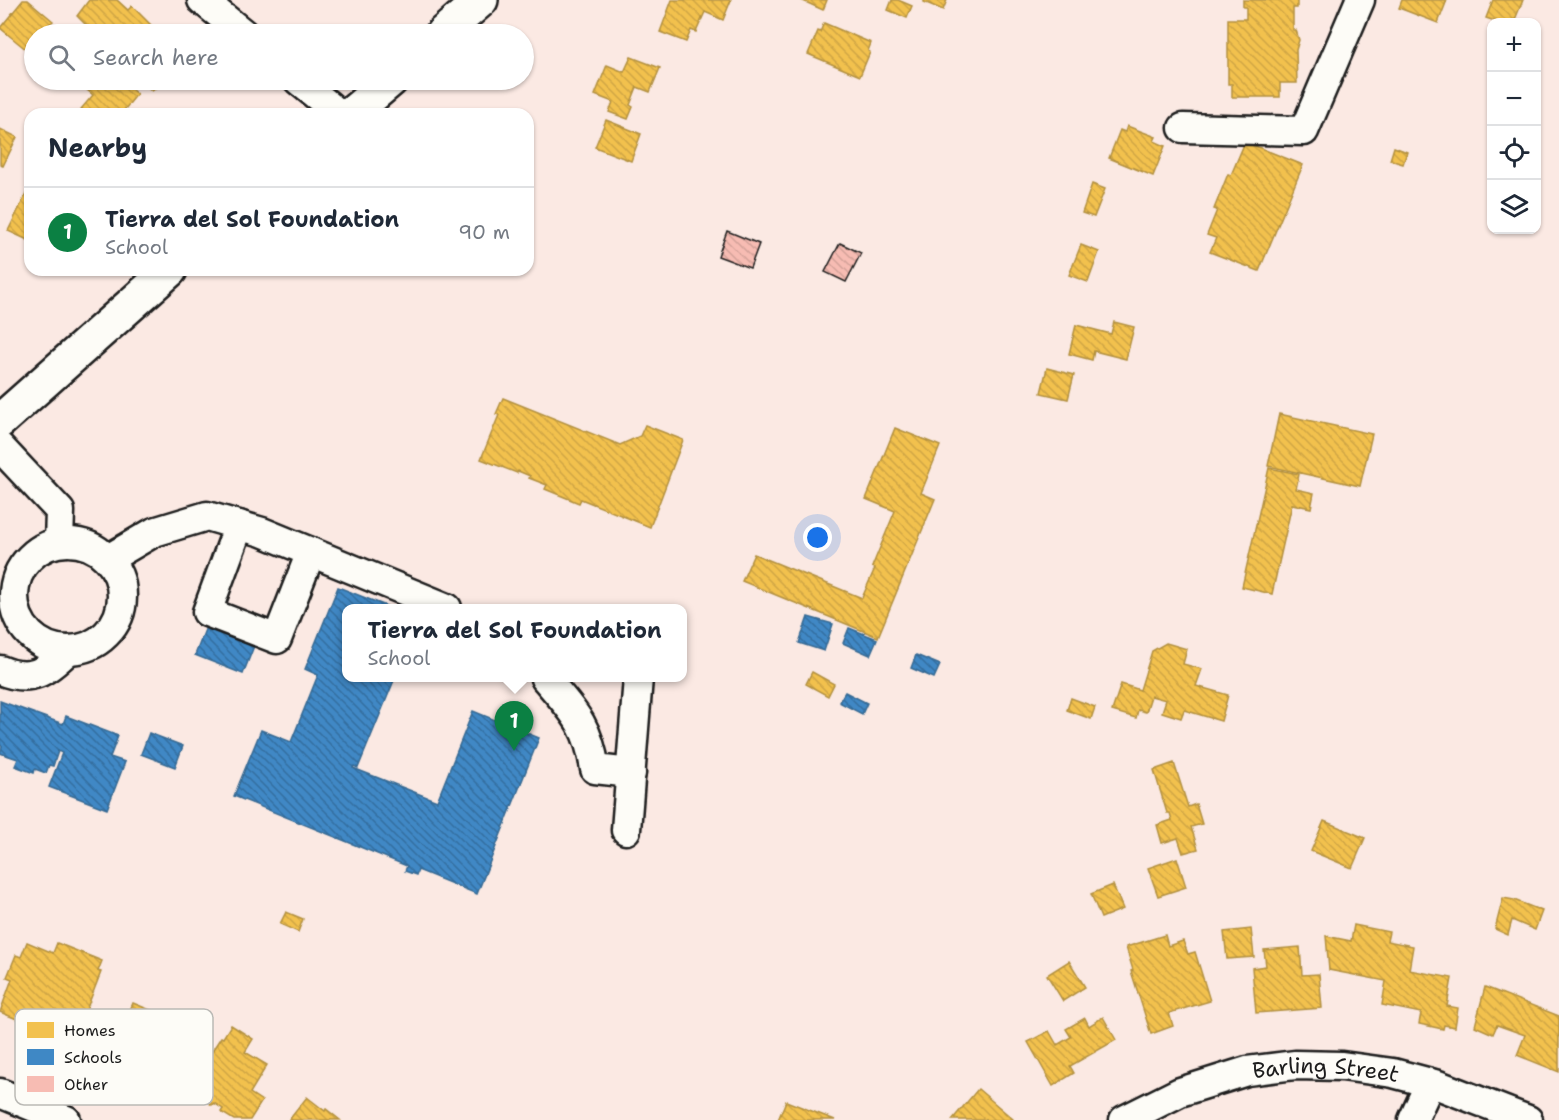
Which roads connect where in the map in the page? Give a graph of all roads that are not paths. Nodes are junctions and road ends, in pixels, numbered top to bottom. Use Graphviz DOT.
graph roads {
  1 [pos="202,0"];
  2 [pos="481,0"];
  3 [pos="1360,0"];
  4 [pos="232,24"];
  5 [pos="453,24"];
  6 [pos="310,90"];
  7 [pos="379,90"];
  8 [pos="332,108"];
  9 [pos="358,108"];
  10 [pos="1183,128"];
  11 [pos="163,276"];
  12 [pos="0,421"];
  13 [pos="0,447"];
  14 [pos="239,525"];
  15 [pos="59,542"];
  16 [pos="311,552"];
  17 [pos="108,559"];
  18 [pos="435,604"];
  19 [pos="68,650"];
  20 [pos="0,670"];
  21 [pos="548,682"];
  22 [pos="638,682"];
  23 [pos="631,773"];
  24 [pos="626,830"];
  25 [pos="1430,1083"];
  26 [pos="0,1093"];
  27 [pos="15,1099"];
  28 [pos="29,1105"];
  29 [pos="66,1120"];
  30 [pos="1124,1120"];
  31 [pos="1413,1120"];
  32 [pos="1528,1120"];
  1 -- 4 [label="street"];
  2 -- 5 [label="main road"];
  3 -- 10 [label="street"];
  6 -- 8 [label="street"];
  7 -- 9 [label="main road"];
  11 -- 12 [label="main road"];
  13 -- 15 [label="street"];
  14 -- 16 [label="street"];
  14 -- 16 [label="street"];
  14 -- 17 [label="street"];
  15 -- 17 [label="street"];
  15 -- 19 [label="street"];
  16 -- 18 [label="street"];
  17 -- 19 [label="street"];
  19 -- 20 [label="street"];
  21 -- 23 [label="street"];
  22 -- 23 [label="street"];
  23 -- 24 [label="street"];
  25 -- 30 [label="street, Barling Street"];
  25 -- 31 [label="street"];
  25 -- 32 [label="street, Barling Street"];
  26 -- 27 [label="street"];
  28 -- 29 [label="street"];
}
